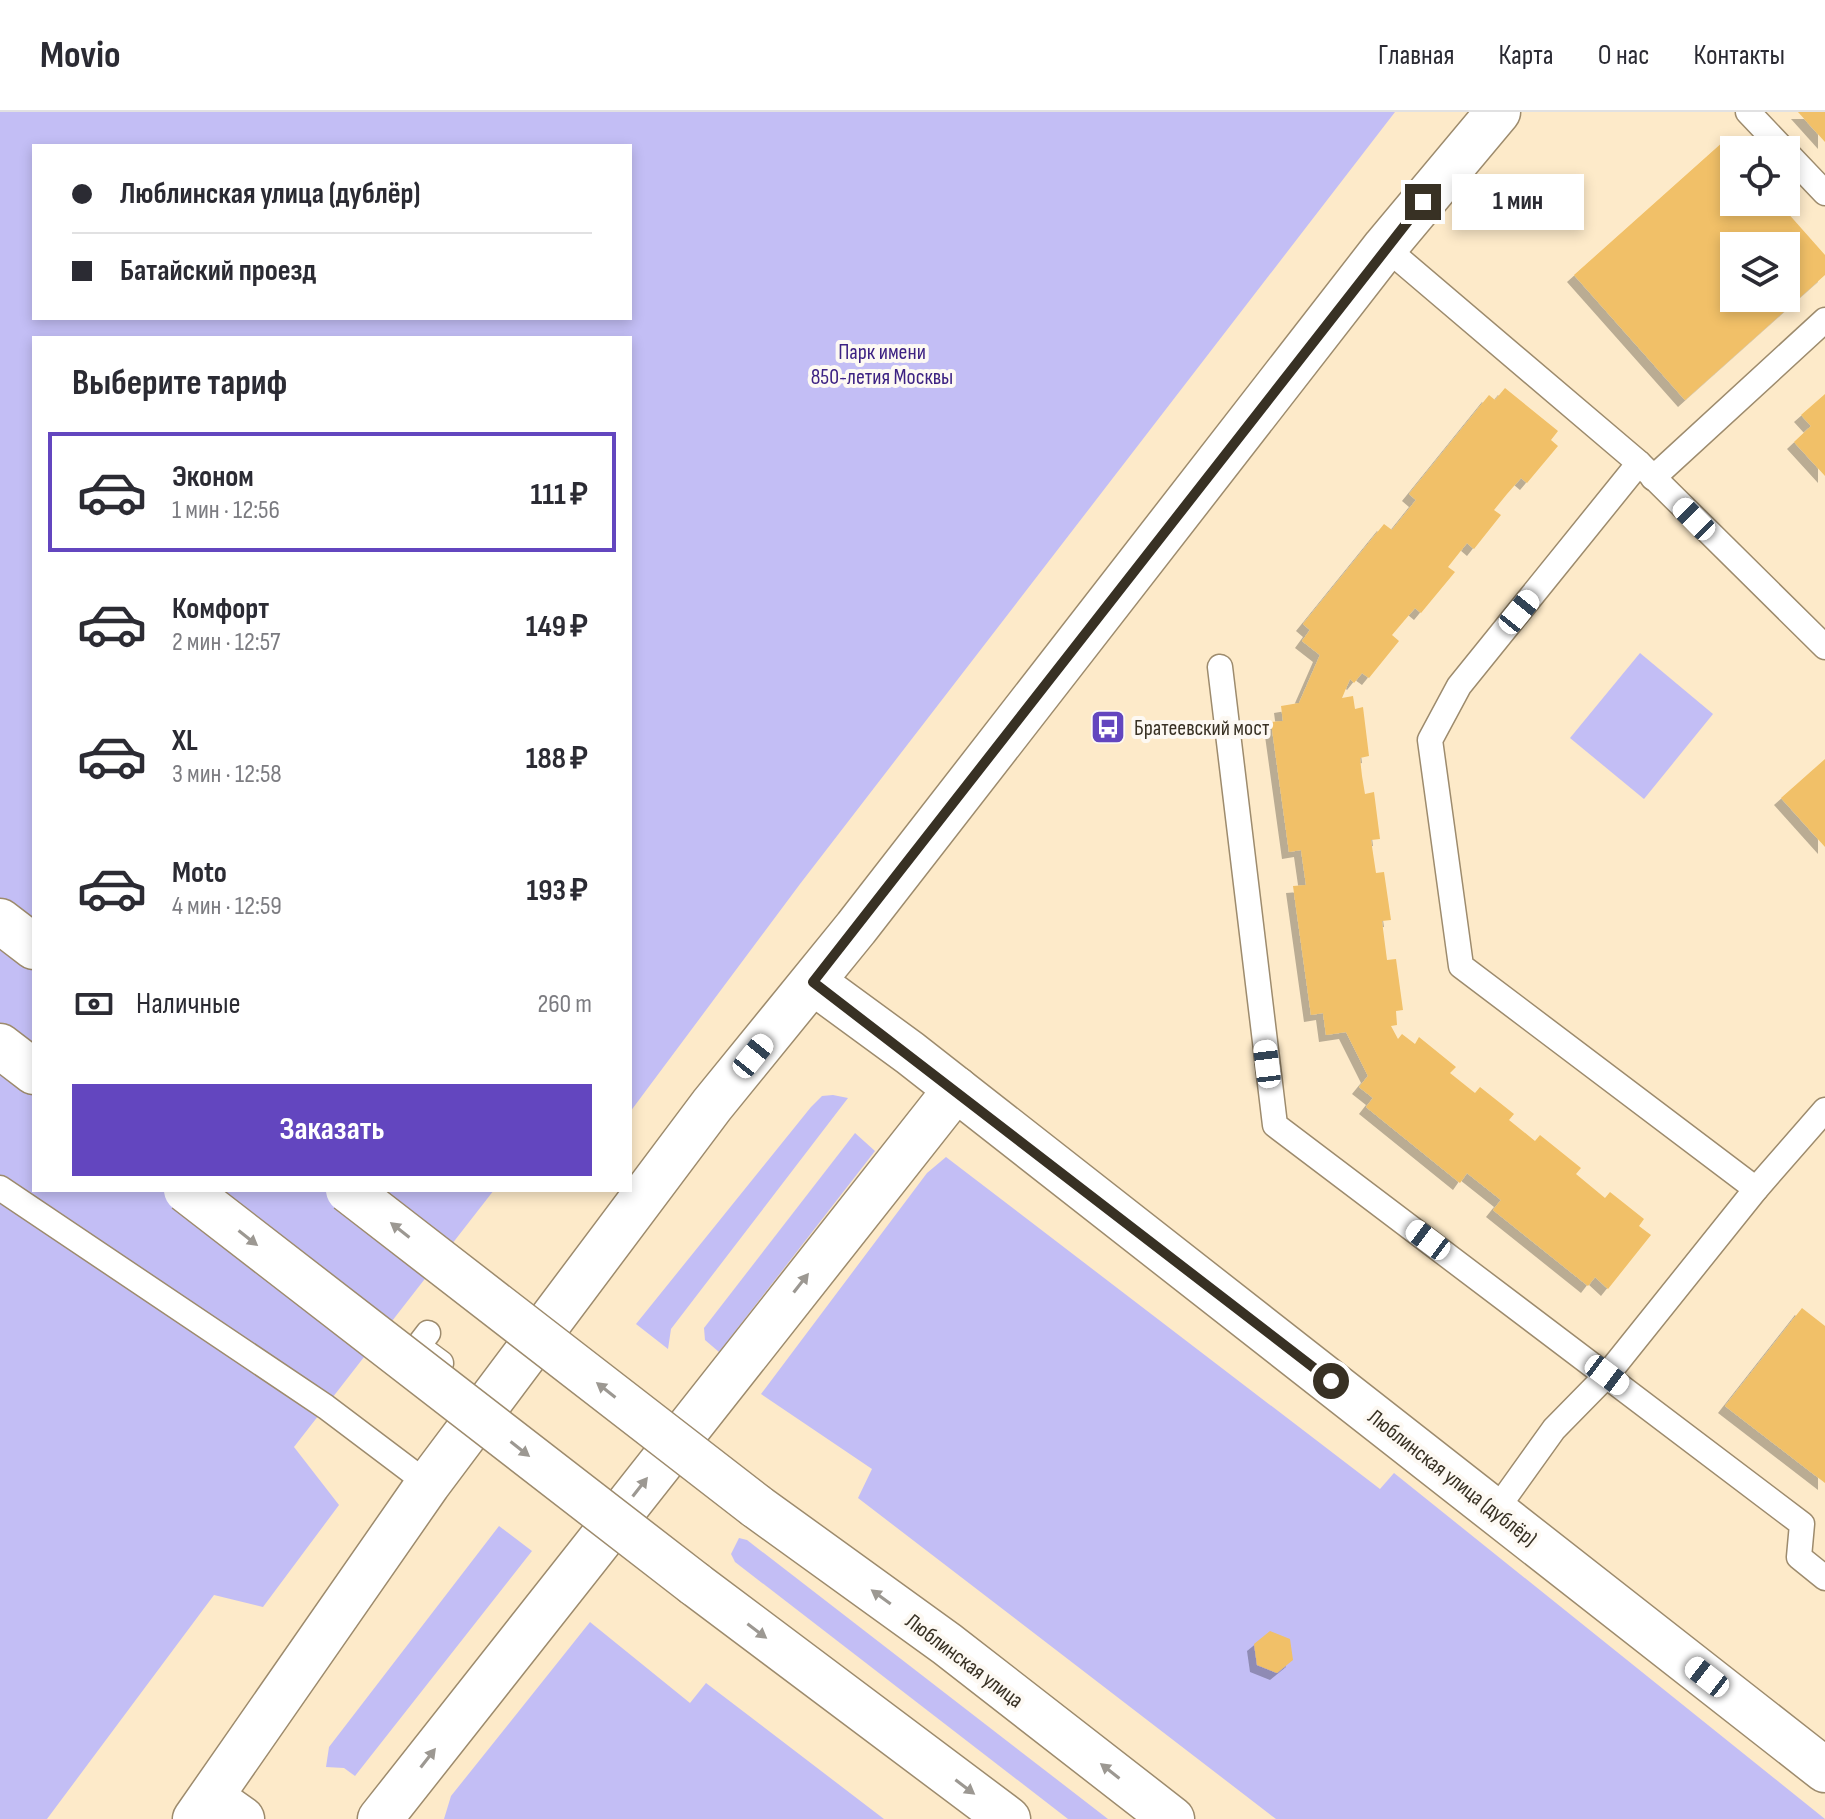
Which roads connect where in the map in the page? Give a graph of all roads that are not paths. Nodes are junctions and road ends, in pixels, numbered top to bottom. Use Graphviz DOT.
graph roads {
  1 [pos="1498,112"];
  2 [pos="1748,112"];
  3 [pos="1771,136"];
  4 [pos="1800,167"];
  5 [pos="1825,193"];
  6 [pos="1385,247"];
  7 [pos="1825,320"];
  8 [pos="1646,470"];
  9 [pos="1822,640"];
  10 [pos="1220,667"];
  11 [pos="0,921"];
  12 [pos="32,945"];
  13 [pos="813,982"];
  14 [pos="0,1046"];
  15 [pos="32,1070"];
  16 [pos="956,1089"];
  17 [pos="1824,1112"];
  18 [pos="0,1188"];
  19 [pos="1756,1189"];
  20 [pos="189,1192"];
  21 [pos="351,1192"];
  22 [pos="428,1333"];
  23 [pos="1607,1375"];
  24 [pos="491,1401"];
  25 [pos="428,1484"];
  26 [pos="1496,1510"];
  27 [pos="1825,1578"];
  28 [pos="1825,1770"];
  29 [pos="216,1812"];
  30 [pos="380,1819"];
  31 [pos="1008,1819"];
  32 [pos="1172,1819"];
  1 -- 6 [label="main road"];
  2 -- 3 [label="lane"];
  4 -- 5 [label="lane"];
  6 -- 8 [label="lane"];
  6 -- 13 [label="main road"];
  7 -- 8 [label="lane"];
  8 -- 9 [label="lane"];
  8 -- 19 [label="lane"];
  10 -- 23 [label="lane"];
  11 -- 12 [label="main road"];
  13 -- 16 [label="main road, Люблинская улица (дублёр)"];
  13 -- 24 [label="main road"];
  14 -- 15 [label="main road"];
  16 -- 26 [label="main road, Люблинская улица (дублёр)"];
  30 -- 16 [label="main road, one-way"];
  17 -- 19 [label="lane"];
  18 -- 25 [label="lane"];
  19 -- 23 [label="lane"];
  20 -- 31 [label="main road, one-way, bridge"];
  32 -- 21 [label="main road, Люблинская улица, one-way, bridge"];
  22 -- 24 [label="lane"];
  23 -- 26 [label="lane"];
  23 -- 27 [label="lane"];
  24 -- 25 [label="main road"];
  25 -- 29 [label="main road"];
  26 -- 28 [label="main road, Люблинская улица (дублёр)"];
}
